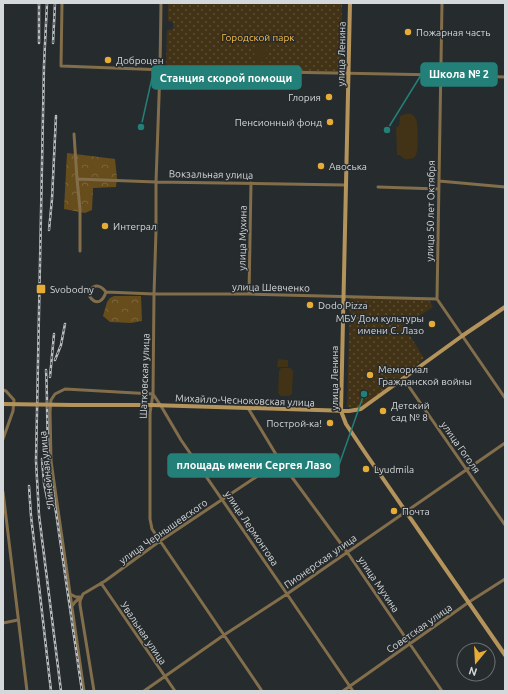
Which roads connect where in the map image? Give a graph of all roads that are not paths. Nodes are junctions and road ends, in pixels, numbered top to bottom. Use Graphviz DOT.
graph roads {
  1 [pos="62,3"];
  2 [pos="161,3"];
  3 [pos="350,3"];
  4 [pos="442,3"];
  5 [pos="160,69"];
  6 [pos="349,73"];
  7 [pos="441,74"];
  8 [pos="505,77"];
  9 [pos="74,134"];
  10 [pos="76,179"];
  11 [pos="439,181"];
  12 [pos="156,182"];
  13 [pos="251,183"];
  14 [pos="346,185"];
  15 [pos="505,186"];
  16 [pos="378,187"];
  17 [pos="439,189"];
  18 [pos="80,251"];
  19 [pos="106,292"];
  20 [pos="154,294"];
  21 [pos="250,294"];
  22 [pos="343,296"];
  23 [pos="437,299"];
  24 [pos="505,307"];
  25 [pos="462,336"];
  26 [pos="403,378"];
  27 [pos="3,390"];
  28 [pos="153,394"];
  29 [pos="505,398"];
  30 [pos="3,404"];
  31 [pos="151,405"];
  32 [pos="161,406"];
  33 [pos="248,408"];
  34 [pos="340,411"];
  35 [pos="3,439"];
  36 [pos="505,443"];
  37 [pos="280,461"];
  38 [pos="467,470"];
  39 [pos="3,492"];
  40 [pos="222,500"];
  41 [pos="4,510"];
  42 [pos="406,511"];
  43 [pos="505,524"];
  44 [pos="160,541"];
  45 [pos="347,552"];
  46 [pos="505,578"];
  47 [pos="101,583"];
  48 [pos="70,594"];
  49 [pos="287,594"];
  50 [pos="81,597"];
  51 [pos="469,602"];
  52 [pos="72,606"];
  53 [pos="18,620"];
  54 [pos="3,623"];
  55 [pos="224,635"];
  56 [pos="410,644"];
  57 [pos="505,655"];
  58 [pos="165,677"];
  59 [pos="350,687"];
  60 [pos="26,691"];
  61 [pos="84,691"];
  62 [pos="94,691"];
  63 [pos="144,691"];
  64 [pos="175,691"];
  65 [pos="262,691"];
  66 [pos="343,691"];
  67 [pos="352,691"];
  68 [pos="442,691"];
  1 -- 5 [label="street"];
  2 -- 5 [label="street, Шатковская улица"];
  3 -- 6 [label="main road, улица Ленина"];
  4 -- 7 [label="street, улица 50 лет Октября"];
  5 -- 6 [label="street"];
  5 -- 12 [label="street, Шатковская улица"];
  6 -- 7 [label="street"];
  6 -- 14 [label="main road, улица Ленина"];
  7 -- 8 [label="street"];
  7 -- 11 [label="street, улица 50 лет Октября"];
  9 -- 10 [label="street"];
  10 -- 12 [label="street, Вокзальная улица"];
  10 -- 18 [label="street"];
  11 -- 15 [label="street"];
  11 -- 17 [label="street, улица 50 лет Октября"];
  12 -- 13 [label="street, Вокзальная улица"];
  12 -- 20 [label="street, Шатковская улица"];
  13 -- 14 [label="street, Вокзальная улица"];
  13 -- 21 [label="street, улица Мухина"];
  14 -- 22 [label="main road, улица Ленина"];
  16 -- 17 [label="street"];
  17 -- 23 [label="street, улица 50 лет Октября"];
  19 -- 19 [label="street, улица Шевченко"];
  19 -- 20 [label="street, улица Шевченко"];
  20 -- 21 [label="street, улица Шевченко"];
  20 -- 28 [label="street, Шатковская улица"];
  21 -- 22 [label="street, улица Шевченко"];
  22 -- 23 [label="street, улица Шевченко"];
  22 -- 34 [label="main road, улица Ленина"];
  23 -- 25 [label="street"];
  24 -- 25 [label="main road, Михайло-Чесноковская улица"];
  25 -- 26 [label="main road, Михайло-Чесноковская улица"];
  25 -- 29 [label="street"];
  26 -- 34 [label="main road, Михайло-Чесноковская улица"];
  26 -- 38 [label="street, улица Гоголя"];
  27 -- 35 [label="street"];
  28 -- 31 [label="street, Шатковская улица"];
  28 -- 32 [label="street, улица Лермонтова"];
  28 -- 48 [label="street, Линейная улица"];
  30 -- 31 [label="main road, Михайло-Чесноковская улица, bridge"];
  31 -- 32 [label="main road, Михайло-Чесноковская улица"];
  31 -- 44 [label="street, Шатковская улица"];
  32 -- 33 [label="main road, Михайло-Чесноковская улица"];
  32 -- 40 [label="street, улица Лермонтова"];
  33 -- 34 [label="main road, Михайло-Чесноковская улица"];
  33 -- 37 [label="street, улица Мухина"];
  34 -- 42 [label="main road, улица Ленина"];
  36 -- 38 [label="street, Пионерская улица"];
  37 -- 40 [label="street, улица Чернышевского"];
  37 -- 45 [label="street, улица Мухина"];
  38 -- 42 [label="street, Пионерская улица"];
  38 -- 43 [label="street, улица Гоголя"];
  39 -- 41 [label="street"];
  40 -- 44 [label="street, улица Чернышевского"];
  40 -- 49 [label="street, улица Лермонтова"];
  41 -- 53 [label="street"];
  42 -- 45 [label="street, Пионерская улица"];
  42 -- 51 [label="main road, улица Ленина"];
  44 -- 47 [label="street, улица Чернышевского"];
  44 -- 55 [label="street, Шатковская улица"];
  45 -- 49 [label="street, Пионерская улица"];
  45 -- 56 [label="street, улица Мухина"];
  46 -- 51 [label="street, Советская улица"];
  47 -- 50 [label="street, улица Чернышевского"];
  47 -- 58 [label="street, Увальная улица"];
  48 -- 50 [label="street"];
  48 -- 52 [label="street"];
  49 -- 55 [label="street, Пионерская улица"];
  49 -- 59 [label="street, улица Лермонтова"];
  50 -- 52 [label="street, улица Чернышевского"];
  50 -- 62 [label="street"];
  51 -- 56 [label="street, Советская улица"];
  51 -- 57 [label="main road, улица Ленина"];
  52 -- 61 [label="street"];
  53 -- 54 [label="street"];
  53 -- 60 [label="street"];
  55 -- 58 [label="street, Пионерская улица"];
  55 -- 65 [label="street, Шатковская улица"];
  56 -- 59 [label="street, Советская улица"];
  56 -- 68 [label="street, улица Мухина"];
  58 -- 63 [label="street, Пионерская улица"];
  58 -- 64 [label="street, Увальная улица"];
  59 -- 66 [label="street, Советская улица"];
  59 -- 67 [label="street, улица Лермонтова"];
}
